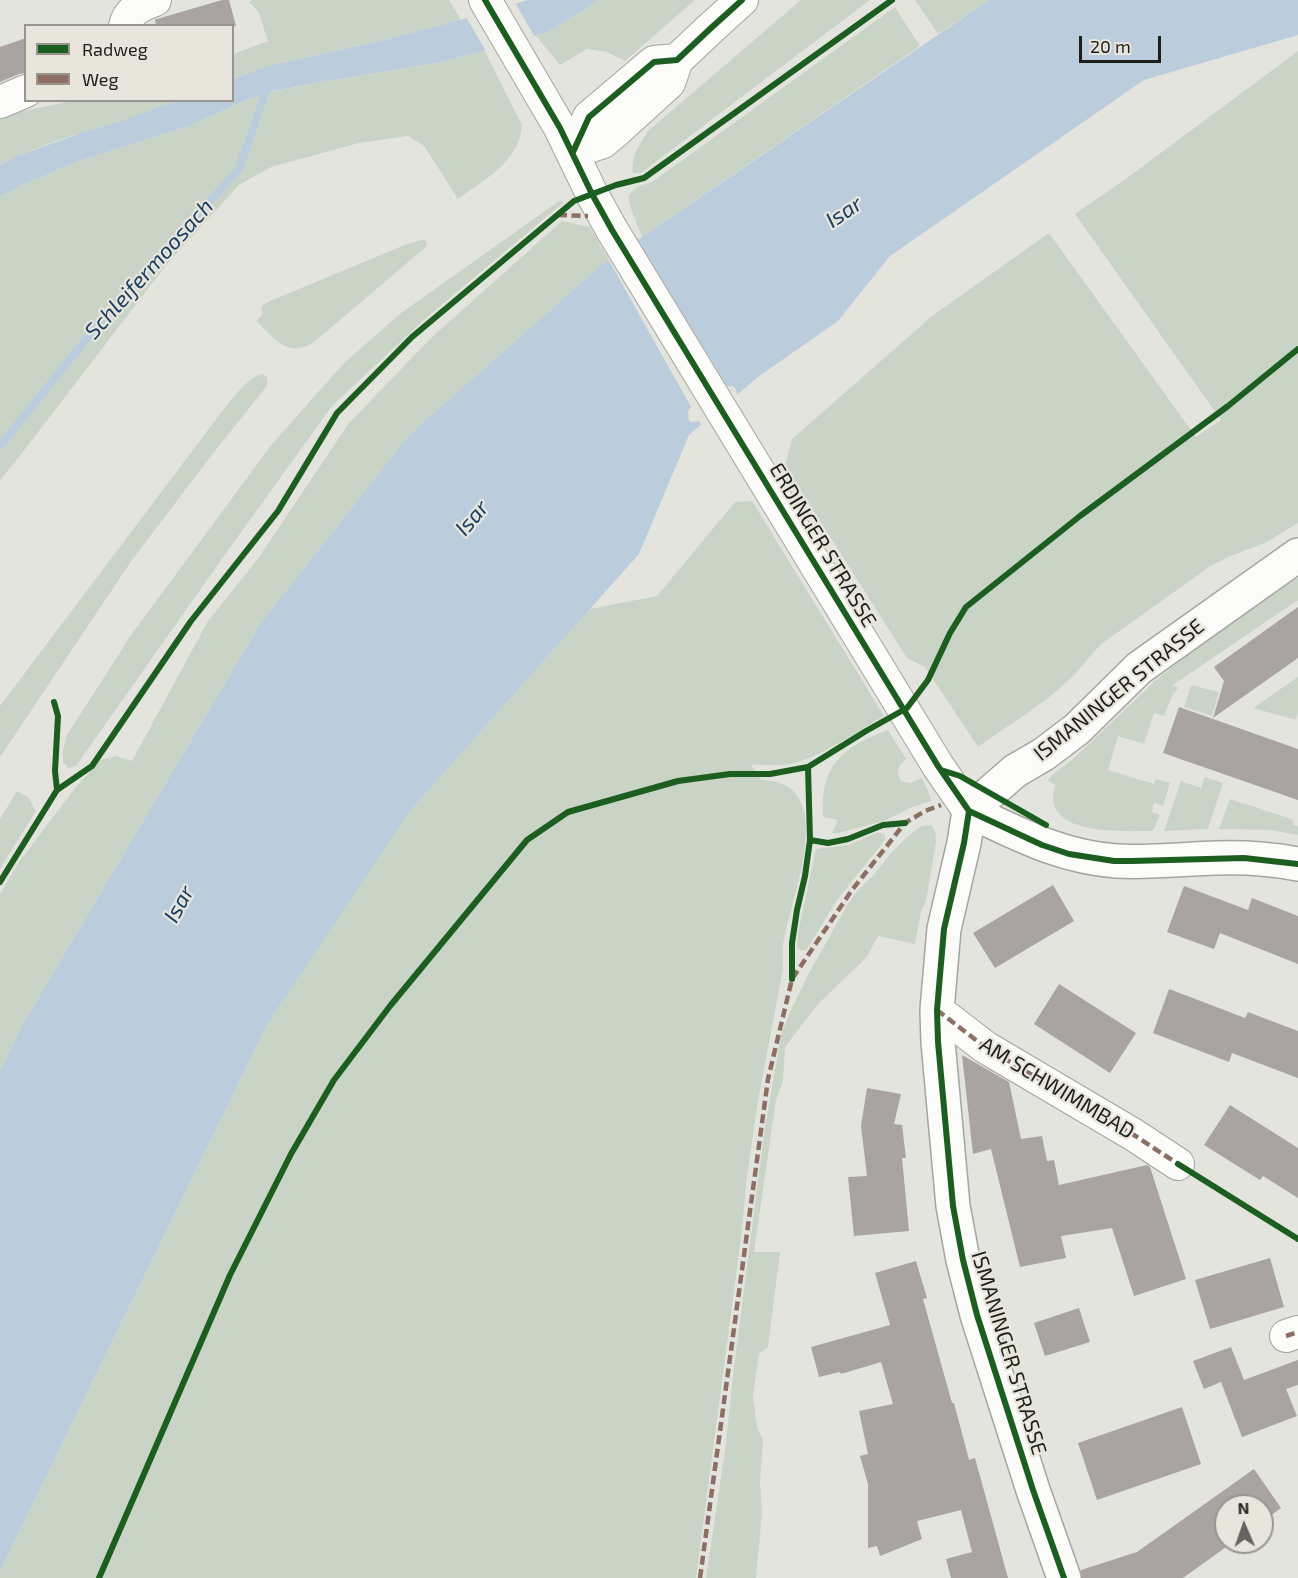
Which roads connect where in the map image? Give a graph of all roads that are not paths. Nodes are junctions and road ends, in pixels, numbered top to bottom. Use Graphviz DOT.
graph roads {
  1 [pos="155,0"];
  2 [pos="485,0"];
  3 [pos="742,0"];
  4 [pos="125,24"];
  5 [pos="24,92"];
  6 [pos="0,102"];
  7 [pos="573,152"];
  8 [pos="1298,555"];
  9 [pos="969,811"];
  10 [pos="1298,864"];
  11 [pos="937,1010"];
  12 [pos="1178,1164"];
  13 [pos="1064,1578"];
  1 -- 4 [label="street"];
  2 -- 7 [label="street, ERDINGER STRASSE"];
  3 -- 7 [label="street"];
  5 -- 6 [label="street"];
  7 -- 9 [label="street, ERDINGER STRASSE"];
  8 -- 9 [label="street, ISMANINGER STRASSE"];
  9 -- 10 [label="street"];
  9 -- 11 [label="street, ISMANINGER STRASSE"];
  11 -- 12 [label="street, AM SCHWIMMBAD"];
  11 -- 13 [label="street, ISMANINGER STRASSE"];
}
